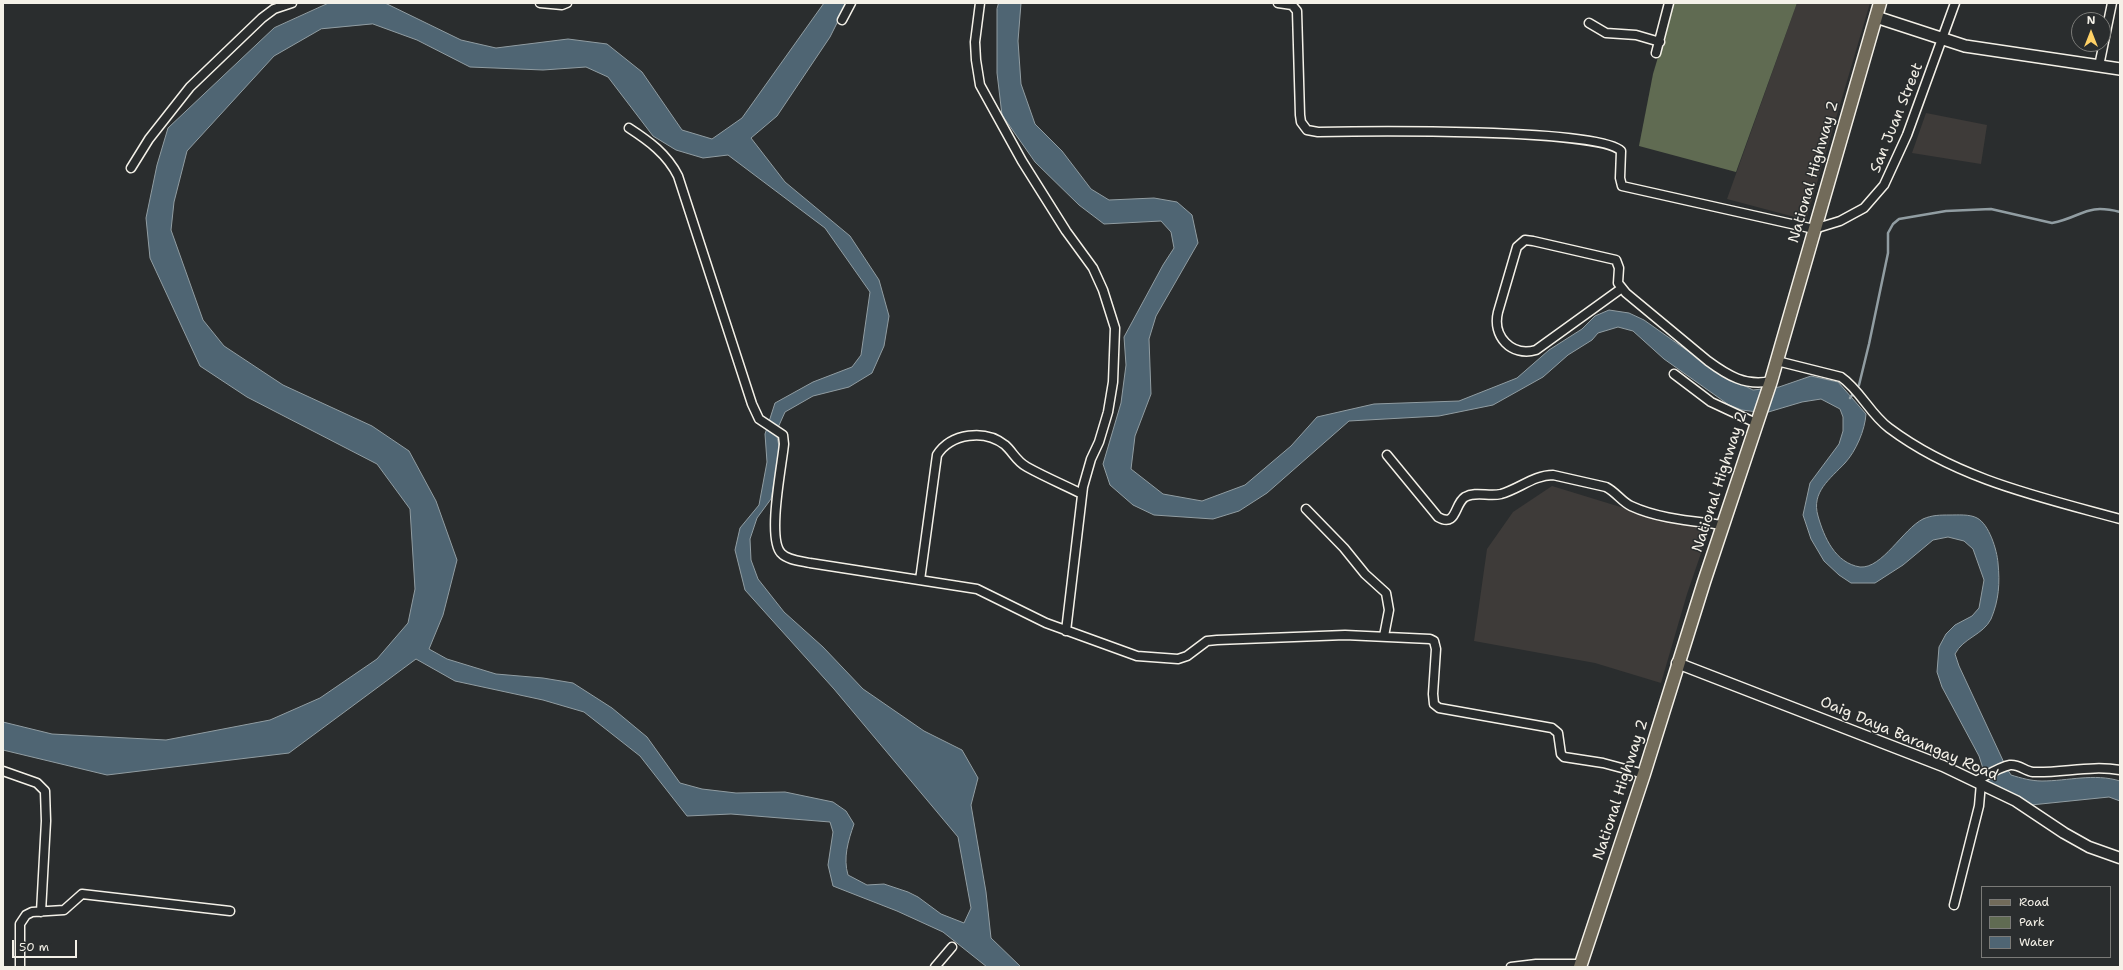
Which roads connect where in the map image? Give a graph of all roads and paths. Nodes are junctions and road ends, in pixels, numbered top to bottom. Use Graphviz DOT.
graph roads {
  1 [pos="292,3"];
  2 [pos="540,3"];
  3 [pos="567,3"];
  4 [pos="851,3"];
  5 [pos="980,3"];
  6 [pos="1278,3"];
  7 [pos="1669,3"];
  8 [pos="1880,3"];
  9 [pos="1955,3"];
  10 [pos="2112,3"];
  11 [pos="1296,5"];
  12 [pos="1876,17"];
  13 [pos="842,20"];
  14 [pos="1589,23"];
  15 [pos="1942,40"];
  16 [pos="1660,42"];
  17 [pos="1656,53"];
  18 [pos="2099,66"];
  19 [pos="2120,69"];
  20 [pos="629,128"];
  21 [pos="131,168"];
  22 [pos="1814,229"];
  23 [pos="1622,288"];
  24 [pos="1777,361"];
  25 [pos="1674,374"];
  26 [pos="1770,383"];
  27 [pos="1757,420"];
  28 [pos="1387,455"];
  29 [pos="1082,494"];
  30 [pos="1306,509"];
  31 [pos="2120,519"];
  32 [pos="1723,525"];
  33 [pos="920,580"];
  34 [pos="1066,631"];
  35 [pos="1384,636"];
  36 [pos="1677,663"];
  37 [pos="2120,770"];
  38 [pos="3,771"];
  39 [pos="1644,774"];
  40 [pos="1980,780"];
  41 [pos="2120,858"];
  42 [pos="1954,905"];
  43 [pos="230,911"];
  44 [pos="41,912"];
  45 [pos="952,947"];
  46 [pos="1580,965"];
  47 [pos="20,967"];
  48 [pos="935,967"];
  49 [pos="1511,967"];
  1 -- 21 [label="street"];
  2 -- 3 [label="street"];
  4 -- 13 [label="street"];
  5 -- 29 [label="street"];
  6 -- 11 [label="street"];
  7 -- 16 [label="street"];
  8 -- 12 [label="main road, National Highway 2"];
  9 -- 15 [label="street, San Juan Street"];
  10 -- 18 [label="street"];
  11 -- 22 [label="street"];
  12 -- 15 [label="main road"];
  12 -- 22 [label="main road, National Highway 2"];
  14 -- 16 [label="street"];
  15 -- 18 [label="main road"];
  15 -- 22 [label="street, San Juan Street"];
  16 -- 17 [label="street"];
  18 -- 19 [label="main road"];
  20 -- 33 [label="street"];
  22 -- 24 [label="main road, National Highway 2"];
  23 -- 23 [label="street"];
  23 -- 26 [label="street"];
  24 -- 26 [label="main road, National Highway 2"];
  24 -- 31 [label="street"];
  25 -- 27 [label="street"];
  26 -- 27 [label="main road, National Highway 2"];
  27 -- 32 [label="main road, National Highway 2"];
  28 -- 32 [label="street"];
  29 -- 33 [label="street"];
  29 -- 34 [label="street"];
  30 -- 35 [label="street"];
  32 -- 36 [label="main road, National Highway 2"];
  33 -- 34 [label="street"];
  34 -- 35 [label="street"];
  35 -- 39 [label="street"];
  36 -- 39 [label="main road, National Highway 2"];
  36 -- 40 [label="street, Oaig Daya Barangay Road"];
  37 -- 40 [label="street"];
  38 -- 44 [label="street"];
  39 -- 46 [label="main road, National Highway 2"];
  40 -- 41 [label="street, Oaig Daya Barangay Road"];
  40 -- 42 [label="street"];
  43 -- 44 [label="street"];
  44 -- 47 [label="street"];
  45 -- 48 [label="street"];
  46 -- 49 [label="street"];
}
